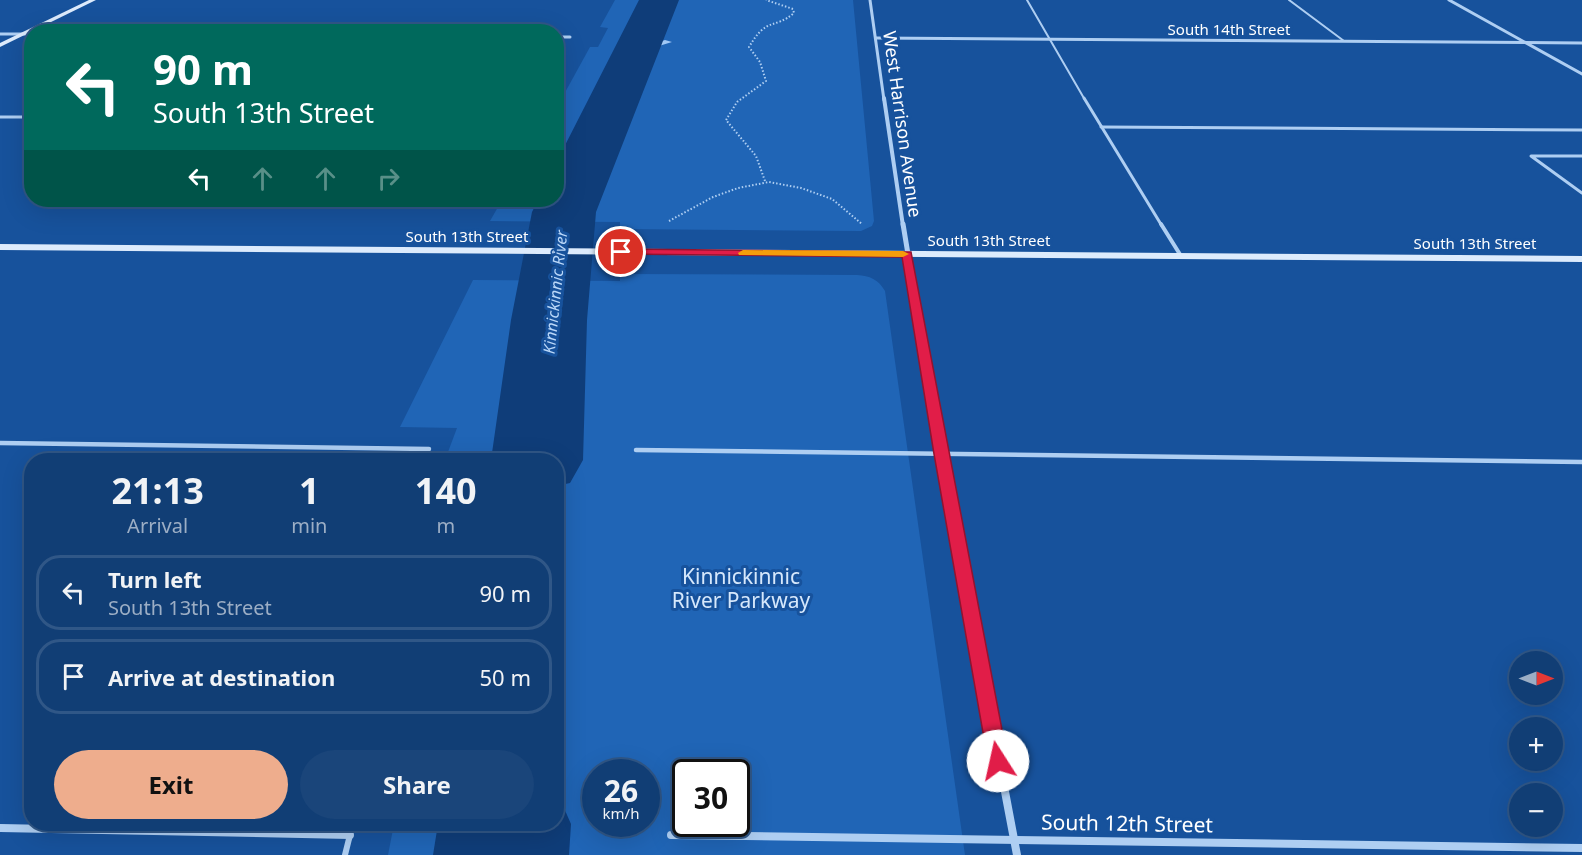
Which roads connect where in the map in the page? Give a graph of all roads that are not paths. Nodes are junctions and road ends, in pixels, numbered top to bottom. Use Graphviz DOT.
graph roads {
  1 [pos="93,0"];
  2 [pos="870,0"];
  3 [pos="1027,0"];
  4 [pos="1289,0"];
  5 [pos="1449,0"];
  6 [pos="44,24"];
  7 [pos="0,34"];
  8 [pos="24,34"];
  9 [pos="564,37"];
  10 [pos="570,37"];
  11 [pos="876,38"];
  12 [pos="1051,39"];
  13 [pos="1344,41"];
  14 [pos="1526,43"];
  15 [pos="1582,43"];
  16 [pos="0,45"];
  17 [pos="1582,74"];
  18 [pos="0,117"];
  19 [pos="24,117"];
  20 [pos="1101,127"];
  21 [pos="1582,130"];
  22 [pos="1582,156"];
  23 [pos="1582,193"];
  24 [pos="0,247"];
  25 [pos="907,254"];
  26 [pos="1181,256"];
  27 [pos="1582,259"];
  28 [pos="0,443"];
  29 [pos="429,449"];
  30 [pos="636,450"];
  31 [pos="941,454"];
  32 [pos="1582,462"];
  33 [pos="0,828"];
  34 [pos="24,828"];
  35 [pos="150,831"];
  36 [pos="350,835"];
  37 [pos="671,835"];
  38 [pos="1014,840"];
  39 [pos="1582,848"];
  40 [pos="345,855"];
  41 [pos="1017,855"];
  1 -- 6 [label="street"];
  2 -- 11 [label="street, West Harrison Avenue"];
  3 -- 12 [label="lane"];
  4 -- 13 [label="lane"];
  5 -- 14 [label="street"];
  7 -- 8 [label="street"];
  8 -- 16 [label="street"];
  9 -- 10 [label="street"];
  11 -- 12 [label="street, South 14th Street"];
  11 -- 25 [label="street, West Harrison Avenue"];
  12 -- 13 [label="street, South 14th Street"];
  12 -- 20 [label="lane"];
  13 -- 14 [label="street, South 14th Street"];
  14 -- 15 [label="street, South 14th Street"];
  14 -- 17 [label="street"];
  18 -- 19 [label="lane"];
  20 -- 21 [label="lane"];
  20 -- 26 [label="lane"];
  22 -- 23 [label="lane"];
  24 -- 25 [label="street, South 13th Street"];
  25 -- 26 [label="street, South 13th Street"];
  25 -- 31 [label="street, West Harrison Avenue"];
  26 -- 27 [label="street, South 13th Street"];
  28 -- 29 [label="lane"];
  30 -- 31 [label="lane"];
  31 -- 32 [label="lane"];
  31 -- 38 [label="street, West Harrison Avenue"];
  33 -- 34 [label="street"];
  35 -- 36 [label="street"];
  36 -- 40 [label="lane"];
  37 -- 38 [label="street, South 12th Street"];
  38 -- 39 [label="street, South 12th Street"];
  38 -- 41 [label="street, West Harrison Avenue"];
}
